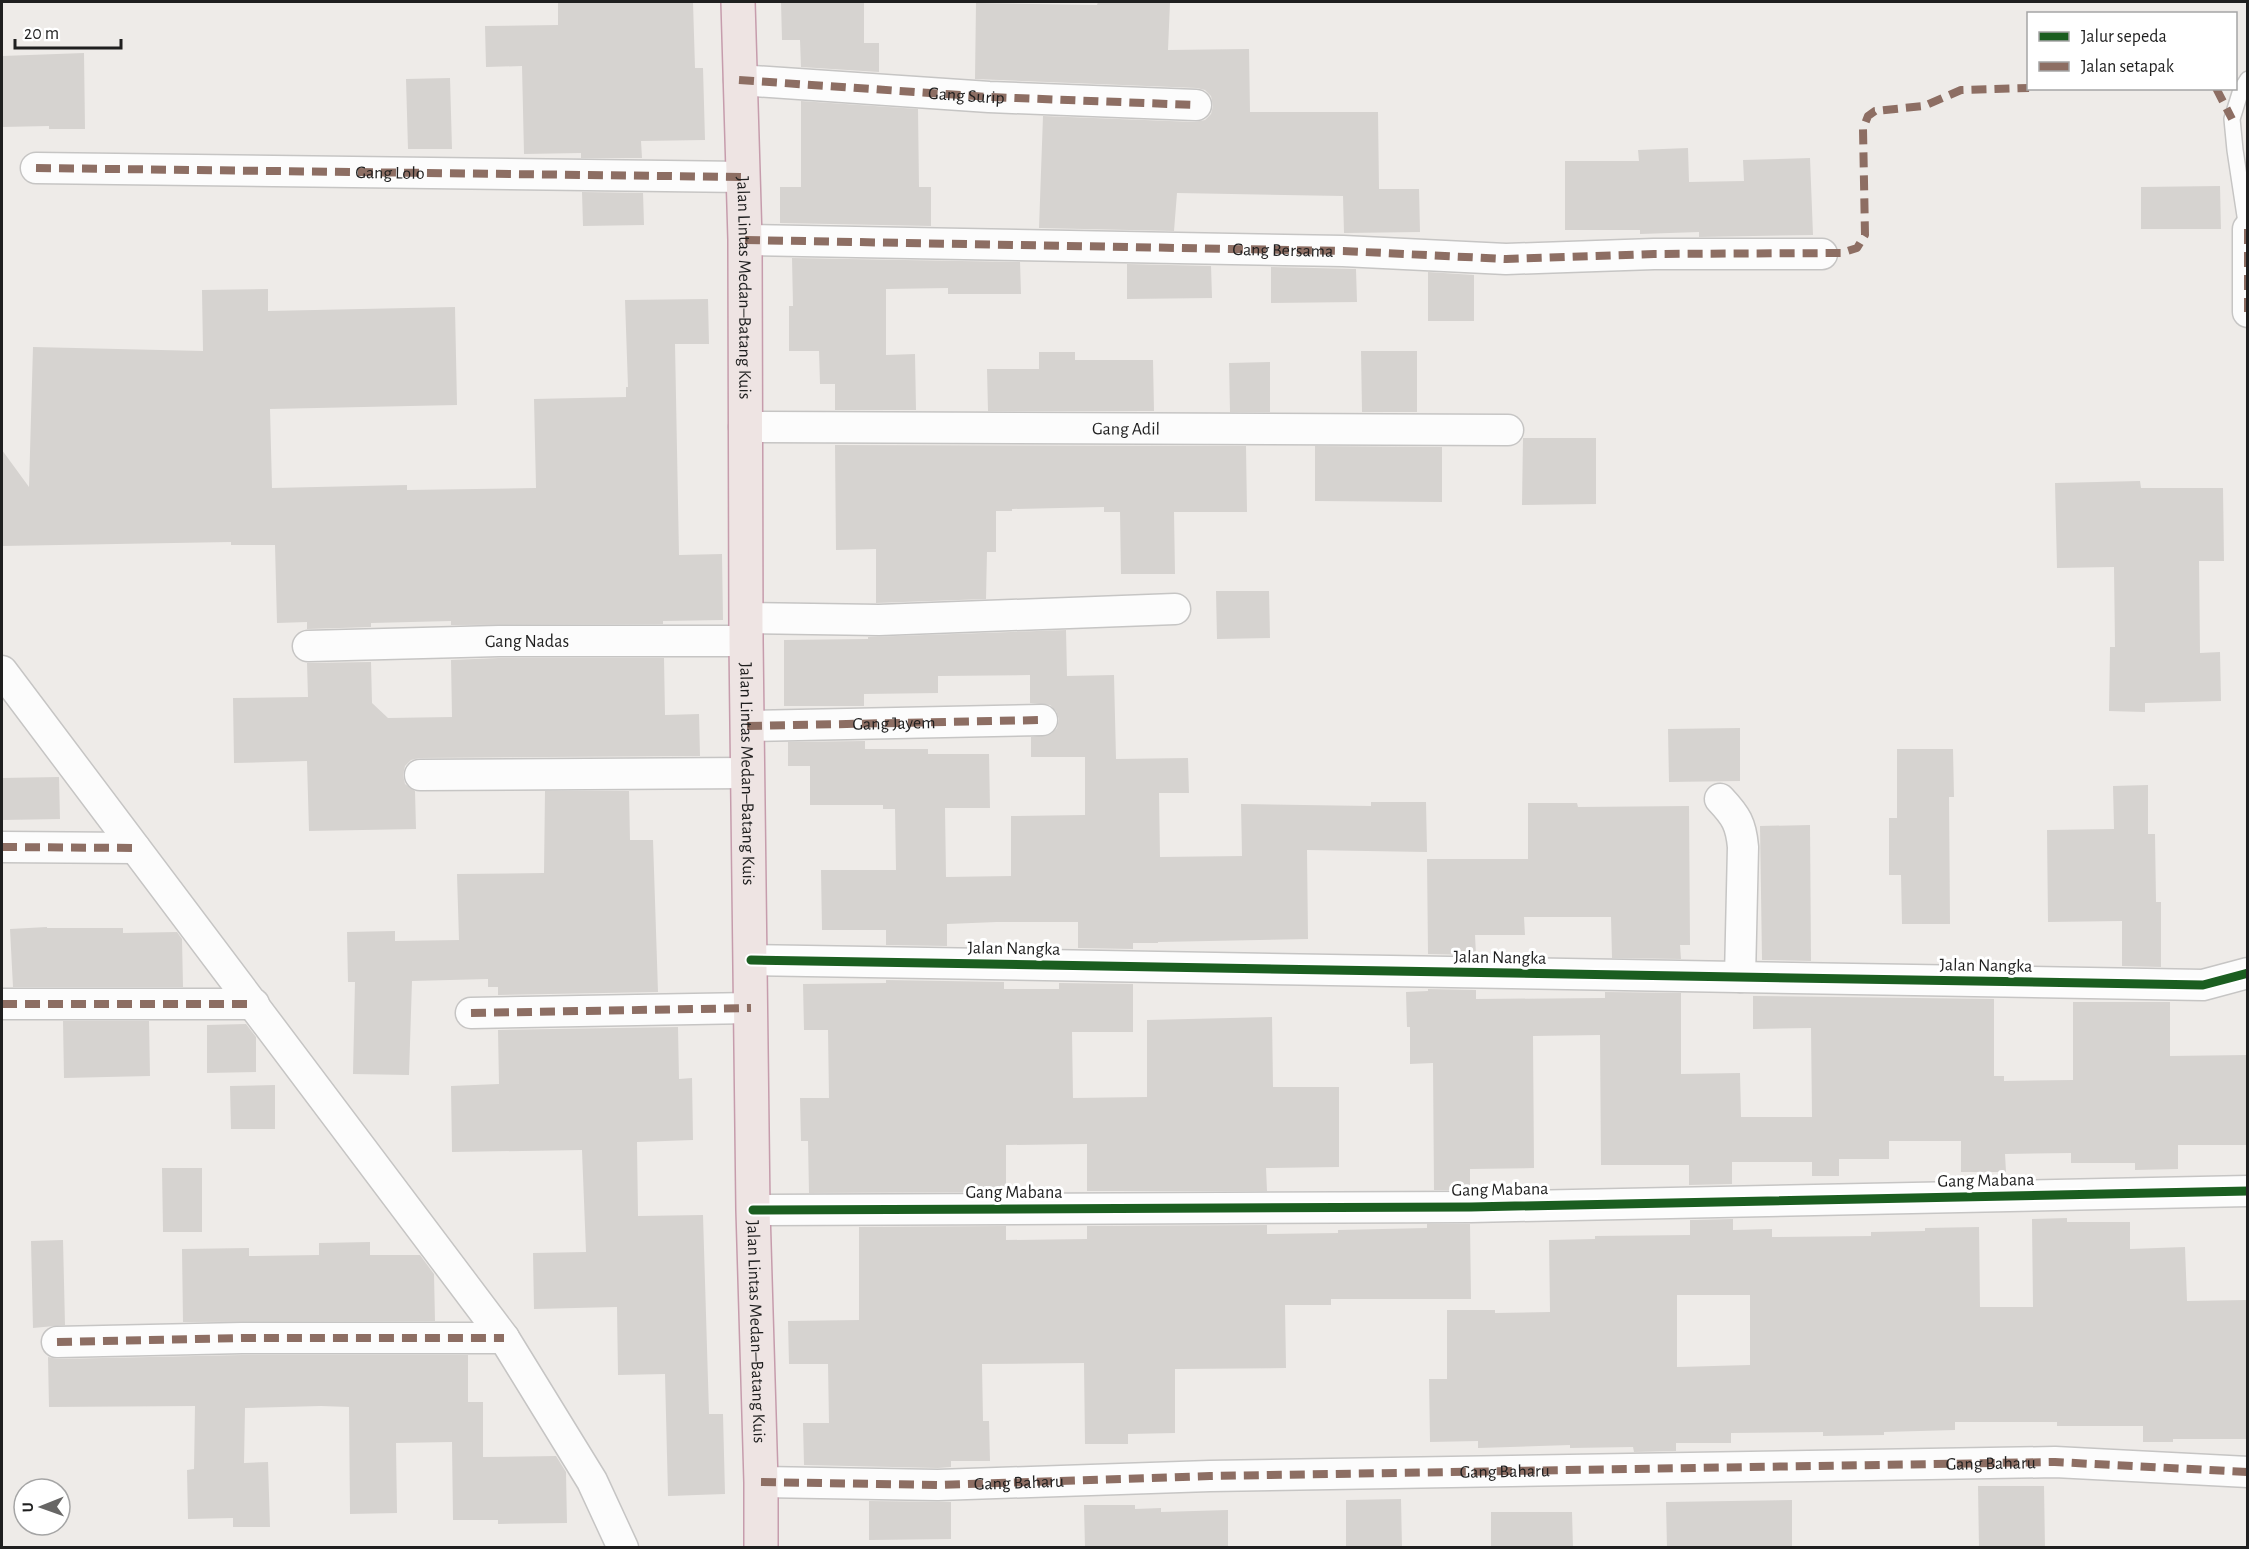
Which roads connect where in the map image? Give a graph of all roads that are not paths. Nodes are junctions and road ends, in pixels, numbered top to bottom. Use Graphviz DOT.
graph roads {
  1 [pos="738,2"];
  2 [pos="2247,79"];
  3 [pos="739,80"];
  4 [pos="1196,105"];
  5 [pos="36,168"];
  6 [pos="744,177"];
  7 [pos="2247,229"];
  8 [pos="745,240"];
  9 [pos="1822,254"];
  10 [pos="2247,312"];
  11 [pos="744,427"];
  12 [pos="1508,430"];
  13 [pos="1175,609"];
  14 [pos="746,629"];
  15 [pos="308,646"];
  16 [pos="2,671"];
  17 [pos="1042,720"];
  18 [pos="747,726"];
  19 [pos="748,773"];
  20 [pos="420,776"];
  21 [pos="1720,799"];
  22 [pos="2,847"];
  23 [pos="135,848"];
  24 [pos="751,960"];
  25 [pos="2247,973"];
  26 [pos="1740,978"];
  27 [pos="2,1004"];
  28 [pos="255,1004"];
  29 [pos="751,1008"];
  30 [pos="471,1013"];
  31 [pos="2247,1191"];
  32 [pos="753,1210"];
  33 [pos="504,1338"];
  34 [pos="57,1342"];
  35 [pos="2247,1472"];
  36 [pos="761,1482"];
  37 [pos="623,1548"];
  38 [pos="761,1548"];
  1 -- 3 [label="highway, Jalan Lintas Medan–Batang Kuis"];
  2 -- 7 [label="lane"];
  3 -- 4 [label="street, Gang Surip"];
  3 -- 6 [label="highway, Jalan Lintas Medan–Batang Kuis"];
  5 -- 6 [label="street, Gang Lolo"];
  6 -- 8 [label="highway, Jalan Lintas Medan–Batang Kuis"];
  7 -- 10 [label="street"];
  8 -- 9 [label="street, Gang Bersama"];
  8 -- 11 [label="highway, Jalan Lintas Medan–Batang Kuis"];
  11 -- 12 [label="street, Gang Adil"];
  11 -- 14 [label="highway, Jalan Lintas Medan–Batang Kuis"];
  13 -- 14 [label="street, Gang Nadas"];
  14 -- 15 [label="street, Gang Nadas"];
  14 -- 18 [label="highway, Jalan Lintas Medan–Batang Kuis"];
  16 -- 23 [label="street"];
  17 -- 18 [label="street, Gang Jayem"];
  18 -- 19 [label="highway, Jalan Lintas Medan–Batang Kuis"];
  19 -- 20 [label="street"];
  19 -- 24 [label="highway, Jalan Lintas Medan–Batang Kuis"];
  21 -- 26 [label="street"];
  22 -- 23 [label="street"];
  23 -- 28 [label="street"];
  24 -- 26 [label="street, Jalan Nangka"];
  24 -- 29 [label="highway, Jalan Lintas Medan–Batang Kuis"];
  25 -- 26 [label="street, Jalan Nangka"];
  27 -- 28 [label="street"];
  28 -- 33 [label="street"];
  29 -- 30 [label="street"];
  29 -- 32 [label="highway, Jalan Lintas Medan–Batang Kuis"];
  31 -- 32 [label="street, Gang Mabana"];
  32 -- 36 [label="highway, Jalan Lintas Medan–Batang Kuis"];
  33 -- 34 [label="street"];
  33 -- 37 [label="street"];
  35 -- 36 [label="street, Gang Baharu"];
  36 -- 38 [label="highway, Jalan Lintas Medan–Batang Kuis"];
}
